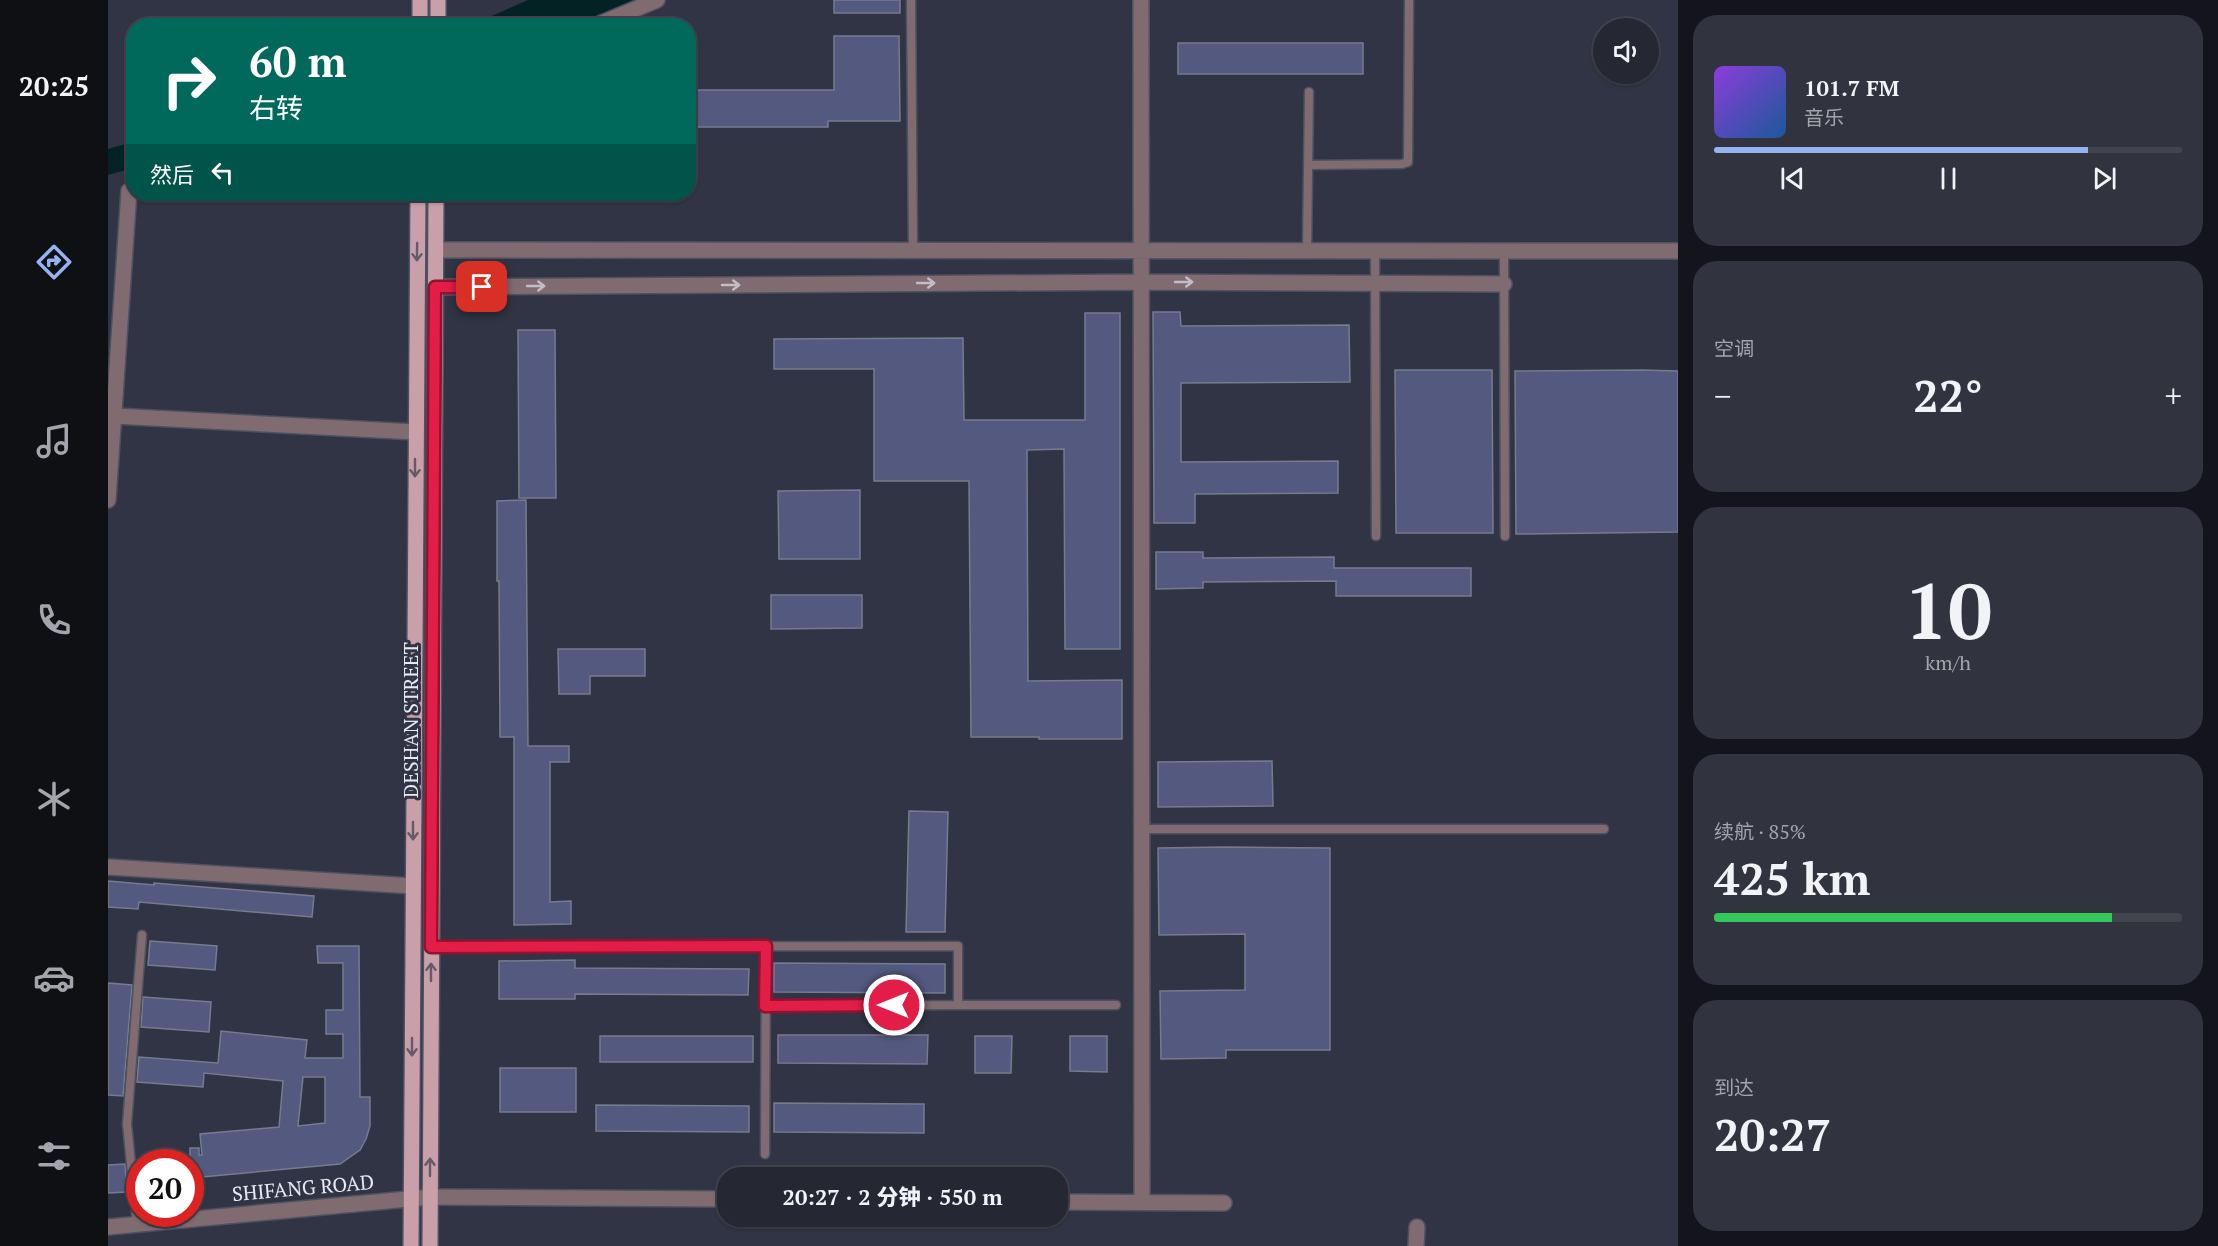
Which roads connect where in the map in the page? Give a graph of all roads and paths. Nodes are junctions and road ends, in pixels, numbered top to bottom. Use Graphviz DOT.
graph roads {
  1 [pos="420,0"];
  2 [pos="438,0"];
  3 [pos="657,0"];
  4 [pos="911,0"];
  5 [pos="1141,0"];
  6 [pos="1409,0"];
  7 [pos="420,18"];
  8 [pos="438,18"];
  9 [pos="614,18"];
  10 [pos="1309,92"];
  11 [pos="1308,165"];
  12 [pos="128,201"];
  13 [pos="418,201"];
  14 [pos="436,201"];
  15 [pos="436,250"];
  16 [pos="913,250"];
  17 [pos="1142,250"];
  18 [pos="1307,251"];
  19 [pos="1375,251"];
  20 [pos="1504,251"];
  21 [pos="1678,251"];
  22 [pos="1142,282"];
  23 [pos="1375,283"];
  24 [pos="1504,284"];
  25 [pos="435,287"];
  26 [pos="114,416"];
  27 [pos="416,432"];
  28 [pos="108,500"];
  29 [pos="1376,536"];
  30 [pos="1505,536"];
  31 [pos="1604,828"];
  32 [pos="1142,829"];
  33 [pos="108,867"];
  34 [pos="413,886"];
  35 [pos="142,935"];
  36 [pos="766,946"];
  37 [pos="431,947"];
  38 [pos="958,1005"];
  39 [pos="1116,1005"];
  40 [pos="765,1006"];
  41 [pos="130,1149"];
  42 [pos="765,1154"];
  43 [pos="430,1197"];
  44 [pos="412,1199"];
  45 [pos="717,1199"];
  46 [pos="1068,1202"];
  47 [pos="1142,1202"];
  48 [pos="1224,1203"];
  49 [pos="204,1218"];
  50 [pos="126,1225"];
  51 [pos="108,1227"];
  52 [pos="1417,1227"];
  53 [pos="411,1246"];
  54 [pos="430,1246"];
  55 [pos="1416,1246"];
  1 -- 7 [label="main road"];
  2 -- 8 [label="main road"];
  3 -- 9 [label="street"];
  4 -- 16 [label="lane"];
  5 -- 17 [label="street"];
  6 -- 11 [label="lane"];
  10 -- 11 [label="lane"];
  11 -- 18 [label="lane"];
  12 -- 26 [label="street"];
  13 -- 27 [label="main road, DESHAN STREET, one-way"];
  14 -- 15 [label="main road, DESHAN STREET"];
  15 -- 16 [label="street"];
  15 -- 25 [label="main road, DESHAN STREET"];
  16 -- 17 [label="street"];
  17 -- 18 [label="street"];
  17 -- 22 [label="street"];
  18 -- 19 [label="street"];
  19 -- 20 [label="street"];
  19 -- 23 [label="lane"];
  20 -- 21 [label="street"];
  20 -- 24 [label="lane"];
  22 -- 23 [label="street, one-way"];
  25 -- 22 [label="street, one-way"];
  22 -- 32 [label="street"];
  23 -- 24 [label="street"];
  23 -- 29 [label="lane"];
  24 -- 30 [label="lane"];
  25 -- 37 [label="main road, DESHAN STREET"];
  26 -- 27 [label="street"];
  26 -- 28 [label="street"];
  27 -- 34 [label="main road, DESHAN STREET, one-way"];
  31 -- 32 [label="lane"];
  32 -- 47 [label="street"];
  33 -- 34 [label="street"];
  34 -- 44 [label="main road, DESHAN STREET, one-way"];
  35 -- 41 [label="lane"];
  36 -- 37 [label="lane"];
  36 -- 38 [label="lane"];
  36 -- 40 [label="lane"];
  43 -- 37 [label="main road, DESHAN STREET, one-way"];
  38 -- 39 [label="lane"];
  38 -- 40 [label="lane"];
  40 -- 42 [label="lane"];
  43 -- 44 [label="street, SHIFANG ROAD"];
  43 -- 45 [label="street, SHIFANG ROAD"];
  43 -- 54 [label="main road, DESHAN STREET"];
  44 -- 49 [label="street, SHIFANG ROAD"];
  44 -- 53 [label="main road, DESHAN STREET"];
  46 -- 47 [label="street"];
  47 -- 48 [label="street"];
  50 -- 51 [label="street, SHIFANG ROAD"];
  52 -- 55 [label="street"];
}
